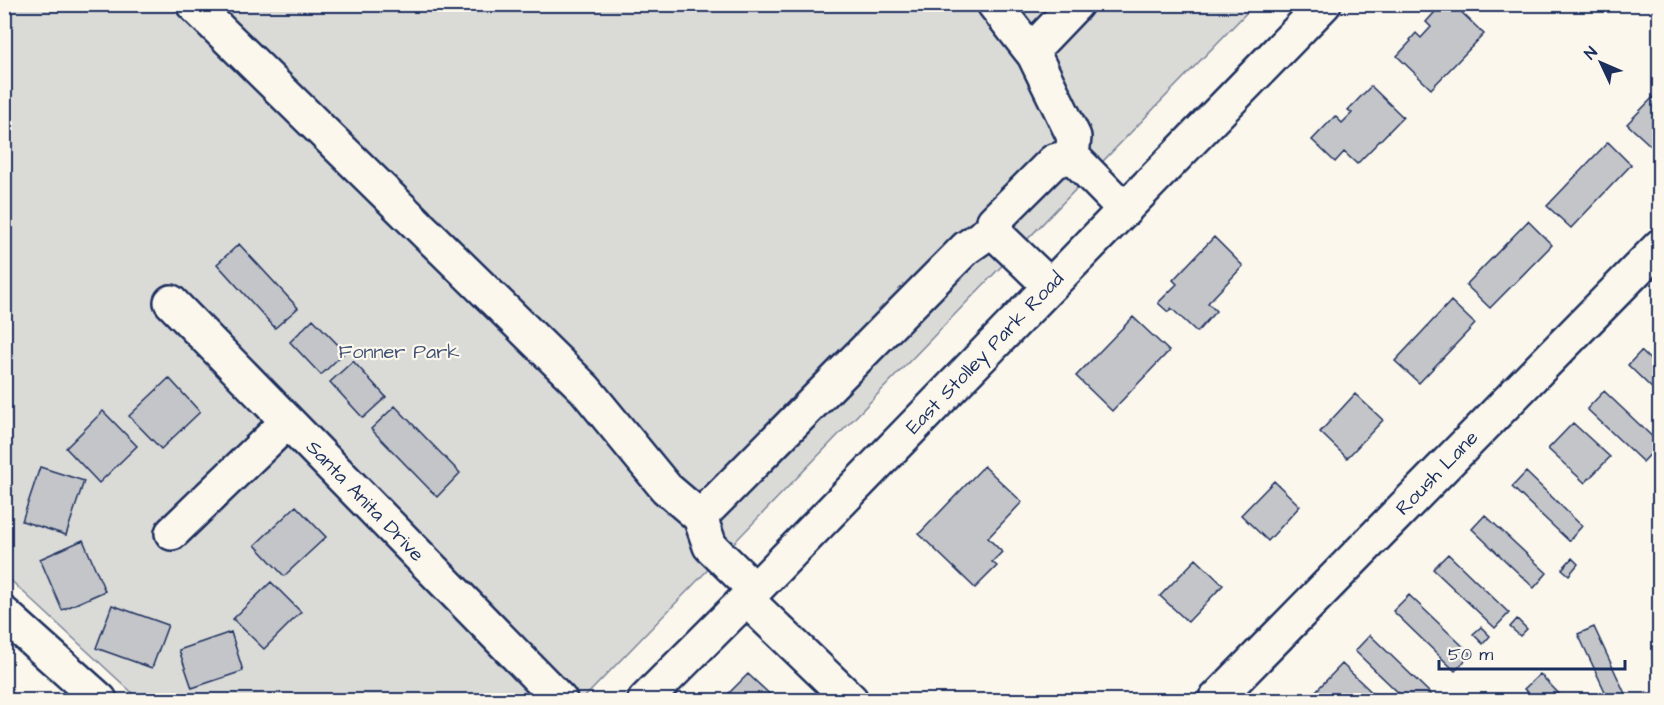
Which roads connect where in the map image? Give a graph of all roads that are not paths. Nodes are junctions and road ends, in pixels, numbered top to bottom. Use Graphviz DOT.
graph roads {
  1 [pos="193,4"];
  2 [pos="994,4"];
  3 [pos="1076,4"];
  4 [pos="1324,4"];
  5 [pos="1031,51"];
  6 [pos="1072,156"];
  7 [pos="1125,210"];
  8 [pos="996,227"];
  9 [pos="1659,246"];
  10 [pos="1050,286"];
  11 [pos="171,302"];
  12 [pos="287,422"];
  13 [pos="699,518"];
  14 [pos="172,533"];
  15 [pos="751,595"];
  16 [pos="4,614"];
  17 [pos="649,699"];
  18 [pos="100,700"];
  19 [pos="560,700"];
  20 [pos="851,700"];
  21 [pos="1215,700"];
  1 -- 13 [label="street"];
  2 -- 5 [label="street"];
  3 -- 5 [label="street"];
  4 -- 7 [label="street, East Stolley Park Road"];
  5 -- 6 [label="street"];
  6 -- 7 [label="street"];
  6 -- 8 [label="street"];
  7 -- 10 [label="street, East Stolley Park Road"];
  8 -- 10 [label="street"];
  8 -- 13 [label="street"];
  9 -- 21 [label="street, Roush Lane"];
  10 -- 15 [label="street, East Stolley Park Road"];
  11 -- 12 [label="street, Santa Anita Drive"];
  12 -- 14 [label="street"];
  12 -- 19 [label="street, Santa Anita Drive"];
  13 -- 15 [label="street"];
  15 -- 17 [label="street, East Stolley Park Road"];
  15 -- 20 [label="street"];
  16 -- 18 [label="street"];
}
